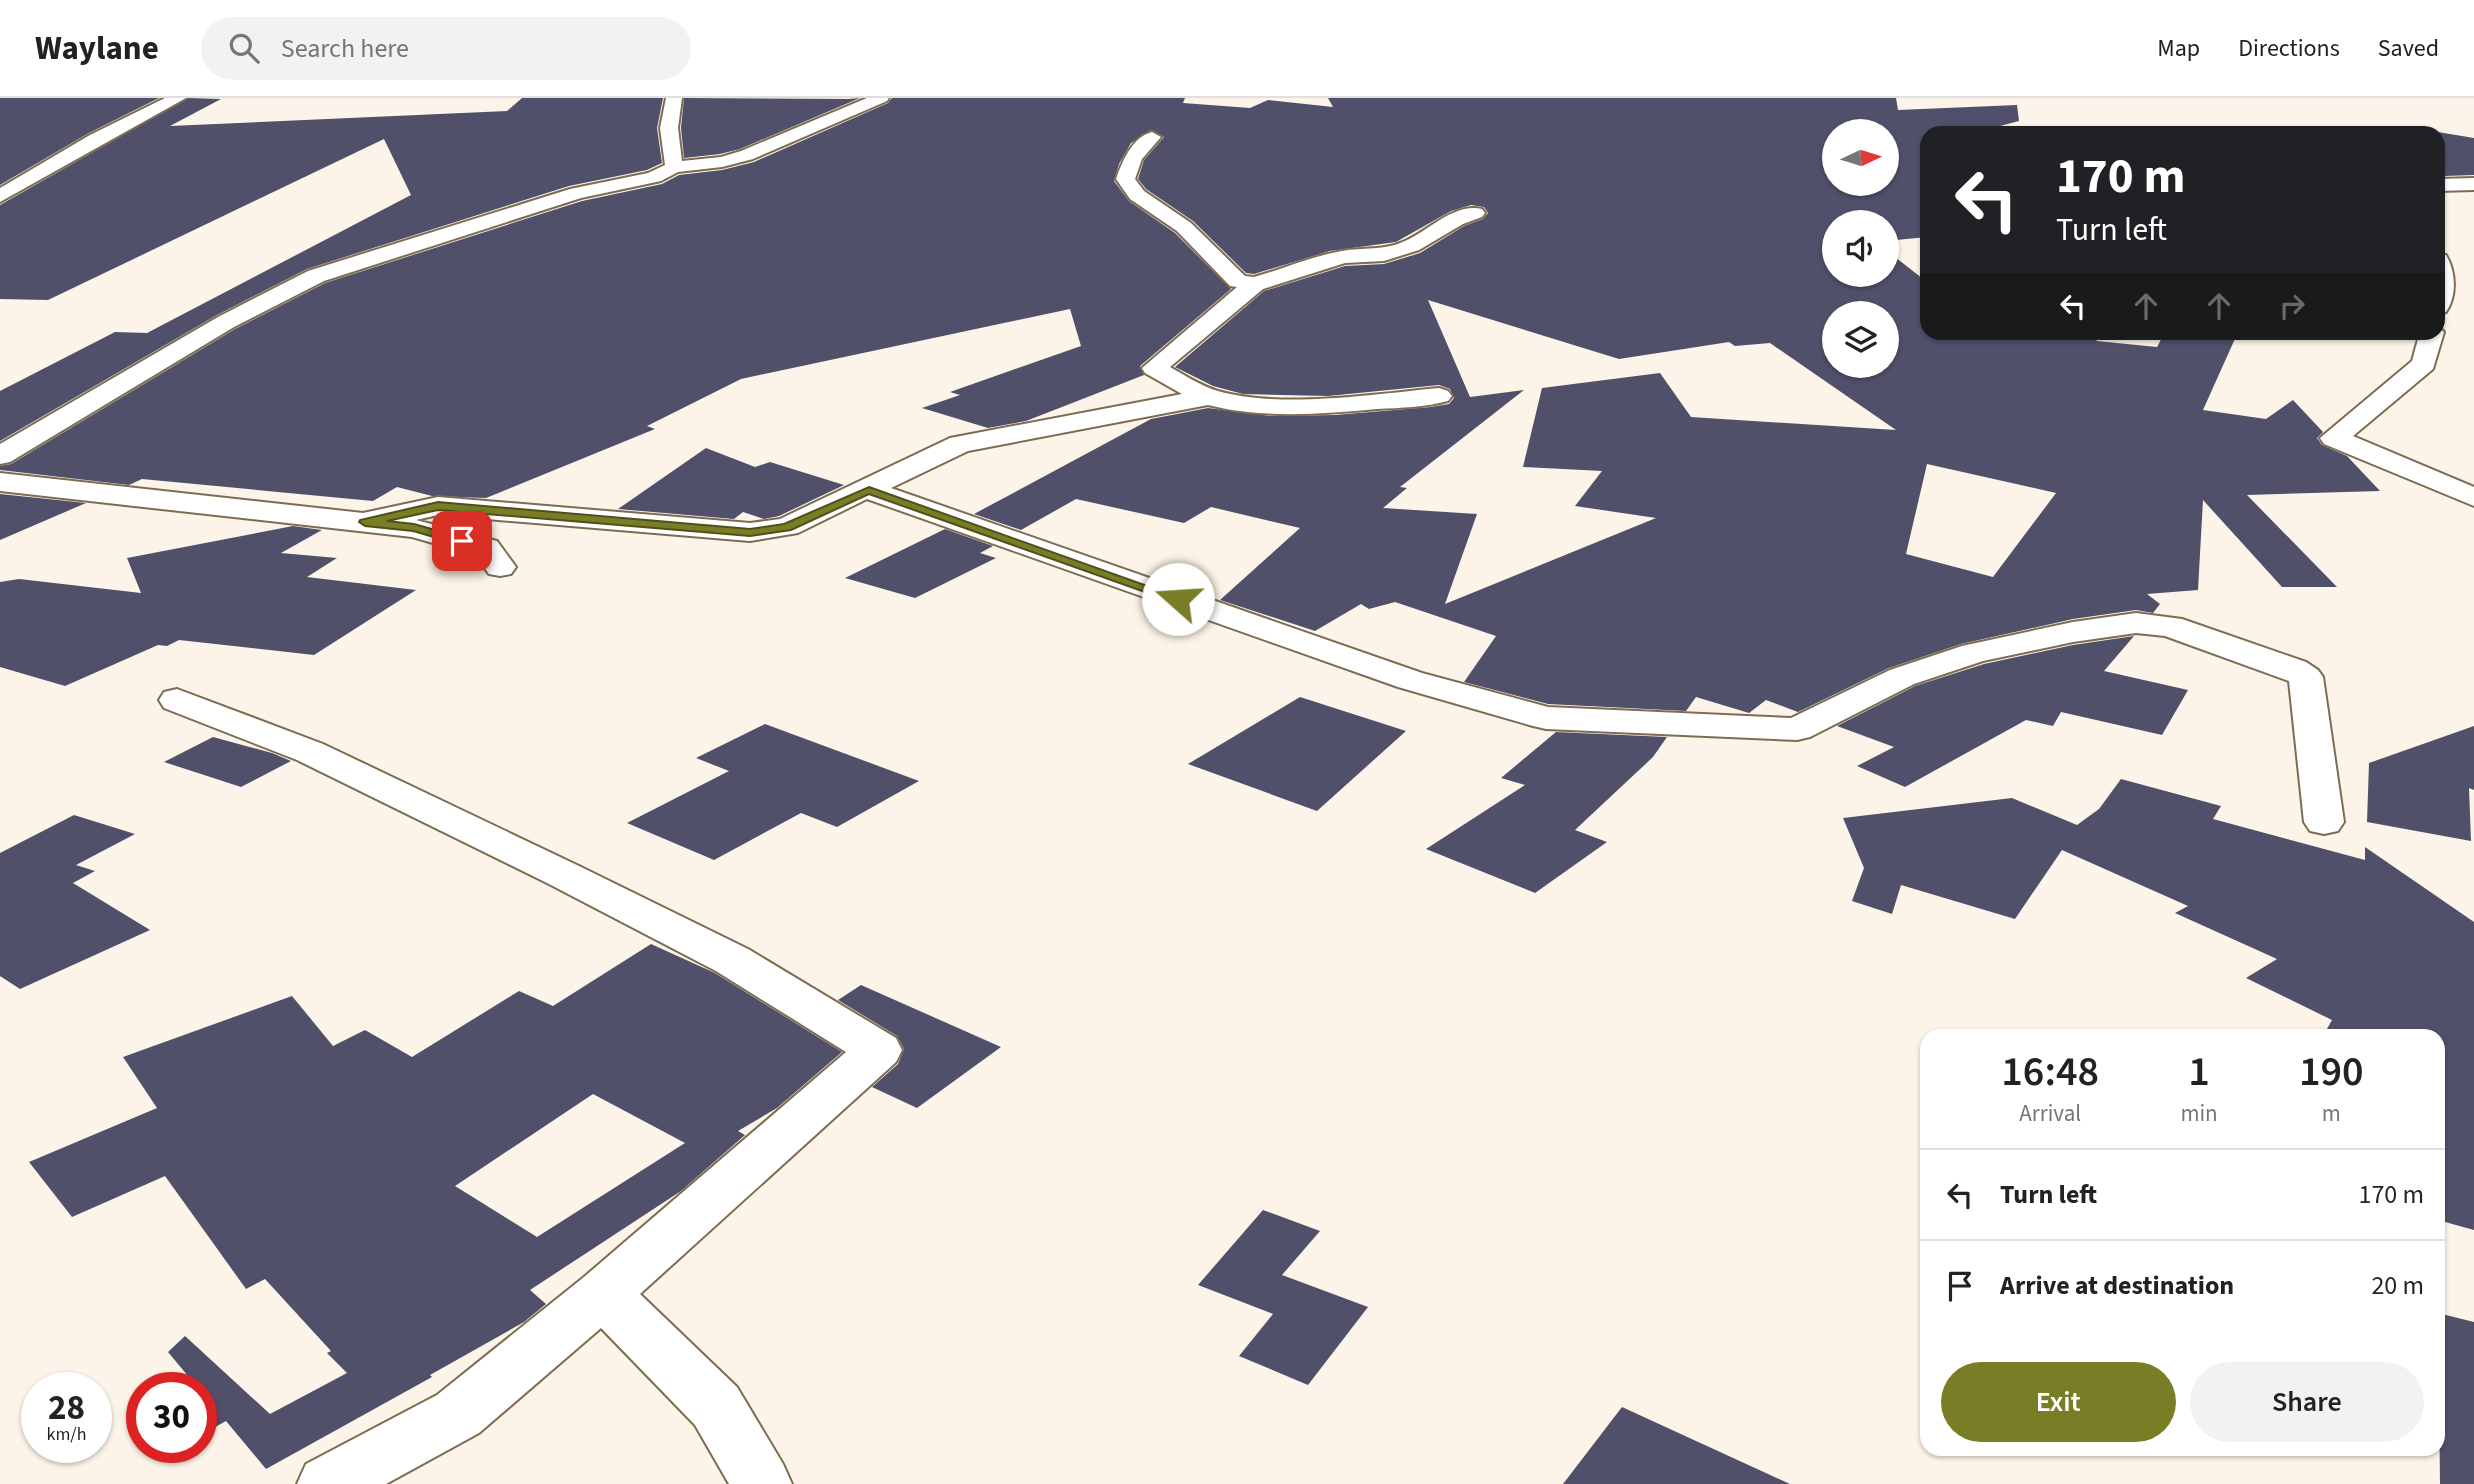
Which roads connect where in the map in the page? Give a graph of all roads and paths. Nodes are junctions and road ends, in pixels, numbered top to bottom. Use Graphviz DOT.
graph roads {
  1 [pos="178,98"];
  2 [pos="674,98"];
  3 [pos="881,98"];
  4 [pos="1152,136"];
  5 [pos="674,167"];
  6 [pos="2474,184"];
  7 [pos="2445,185"];
  8 [pos="0,196"];
  9 [pos="1475,213"];
  10 [pos="1255,284"];
  11 [pos="2430,340"];
  12 [pos="1439,396"];
  13 [pos="1208,397"];
  14 [pos="0,456"];
  15 [pos="0,482"];
  16 [pos="869,490"];
  17 [pos="2474,497"];
  18 [pos="365,522"];
  19 [pos="499,567"];
  20 [pos="177,700"];
  21 [pos="2324,822"];
  22 [pos="603,1294"];
  23 [pos="327,1484"];
  24 [pos="762,1484"];
  1 -- 8 [label="street"];
  2 -- 5 [label="street"];
  3 -- 5 [label="street"];
  4 -- 10 [label="street"];
  5 -- 14 [label="street"];
  6 -- 7 [label="street"];
  9 -- 10 [label="street"];
  10 -- 13 [label="street"];
  11 -- 17 [label="street"];
  12 -- 13 [label="street"];
  13 -- 16 [label="street"];
  15 -- 18 [label="street"];
  16 -- 18 [label="street"];
  16 -- 21 [label="street"];
  18 -- 19 [label="street"];
  20 -- 22 [label="street"];
  22 -- 23 [label="street"];
  22 -- 24 [label="street"];
}
